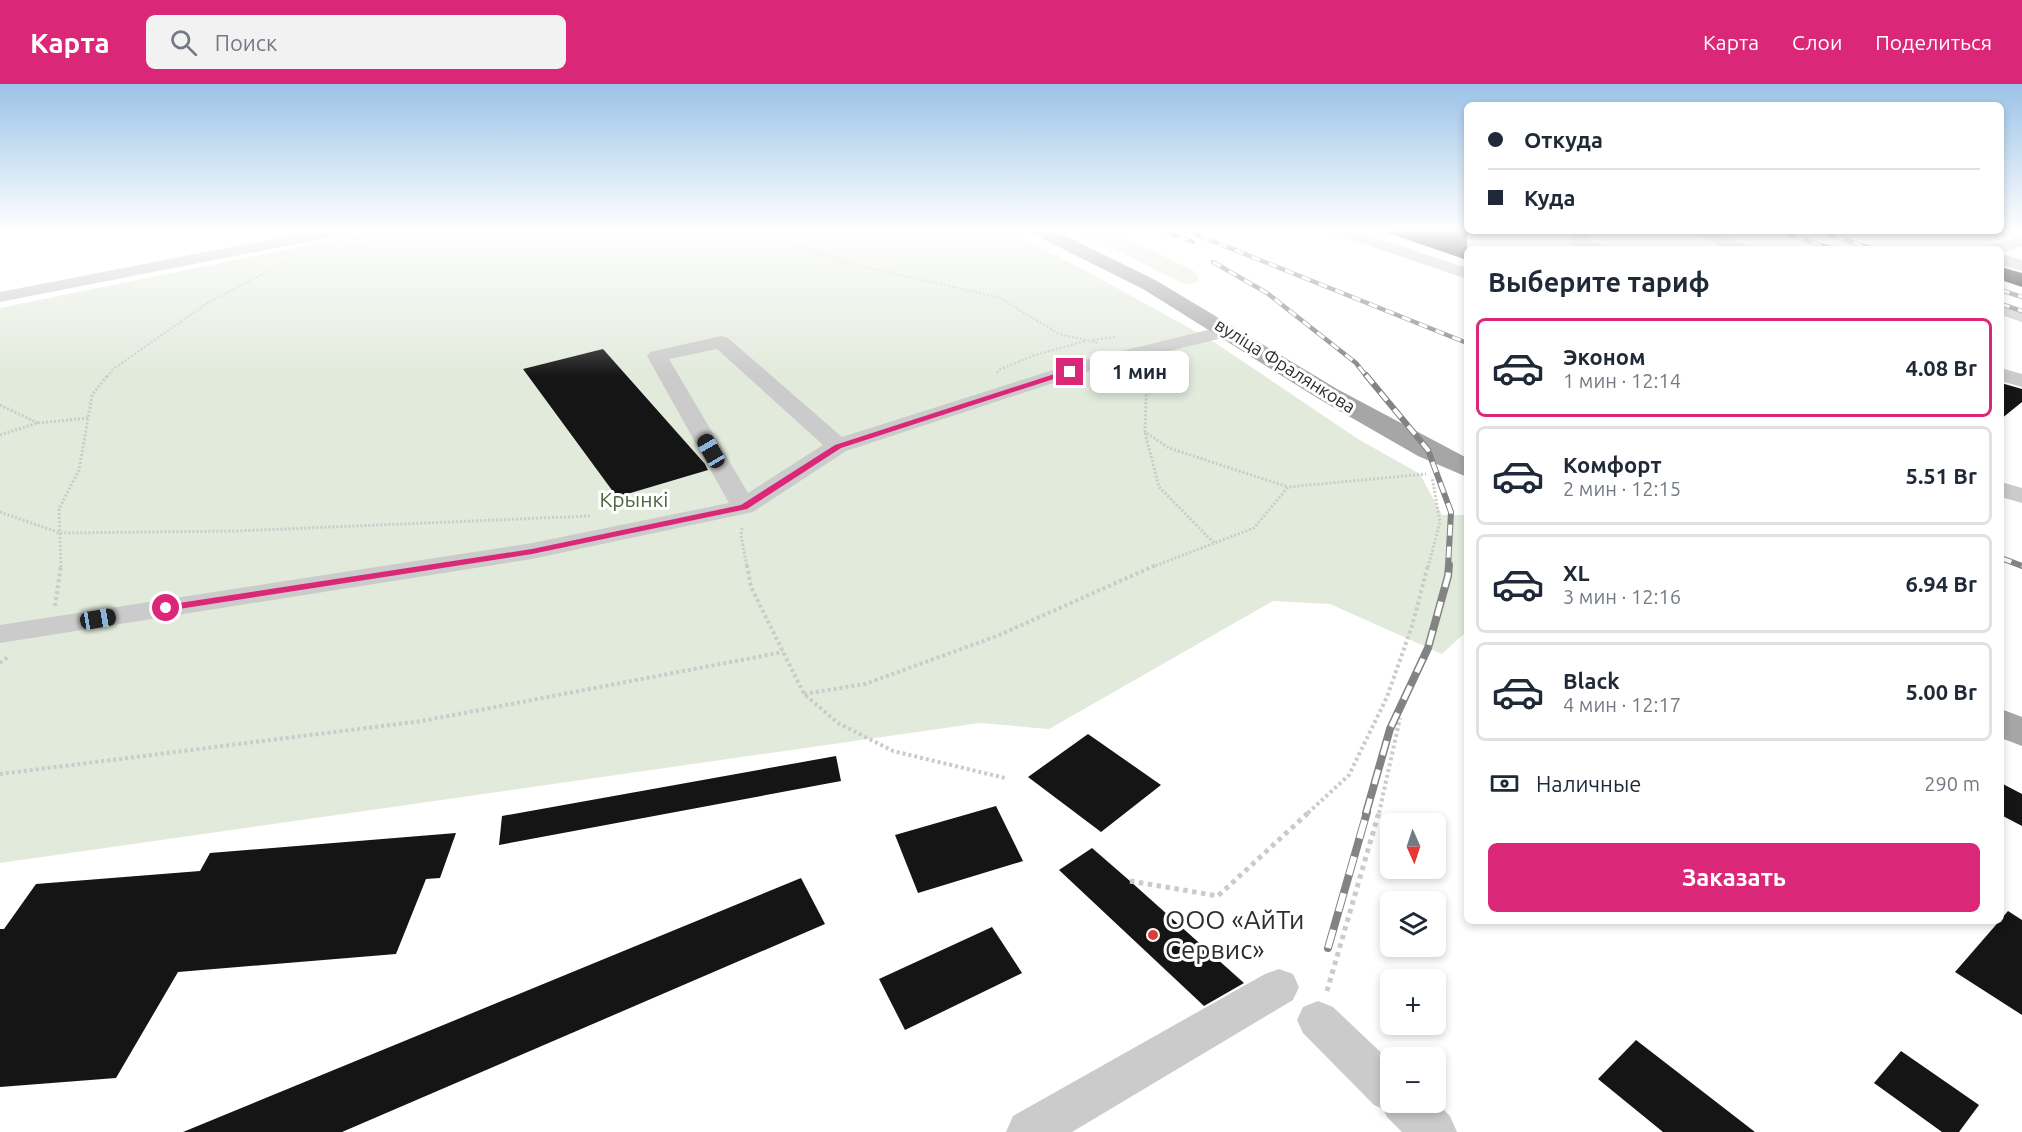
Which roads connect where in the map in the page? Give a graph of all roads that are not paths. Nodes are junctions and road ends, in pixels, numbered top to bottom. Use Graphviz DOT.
graph roads {
  1 [pos="92,279"];
  2 [pos="1138,279"];
  3 [pos="0,297"];
  4 [pos="2004,310"];
  5 [pos="2022,316"];
  6 [pos="1228,330"];
  7 [pos="2004,375"];
  8 [pos="2022,381"];
  9 [pos="838,446"];
  10 [pos="1464,468"];
  11 [pos="2004,490"];
  12 [pos="2022,496"];
  13 [pos="744,507"];
  14 [pos="0,634"];
  15 [pos="2004,724"];
  16 [pos="2022,733"];
  17 [pos="1279,987"];
  18 [pos="1318,1020"];
  19 [pos="1380,1080"];
  20 [pos="1414,1113"];
  21 [pos="1029,1132"];
  22 [pos="1434,1132"];
  1 -- 3 [label="street"];
  2 -- 6 [label="main road, вуліца Фралянкова"];
  4 -- 5 [label="street"];
  6 -- 9 [label="street"];
  6 -- 10 [label="main road, вуліца Фралянкова"];
  7 -- 8 [label="street"];
  9 -- 13 [label="street"];
  9 -- 13 [label="street"];
  11 -- 12 [label="street"];
  13 -- 14 [label="street"];
  15 -- 16 [label="main road"];
  17 -- 21 [label="street"];
  18 -- 19 [label="street"];
  20 -- 22 [label="street"];
}
